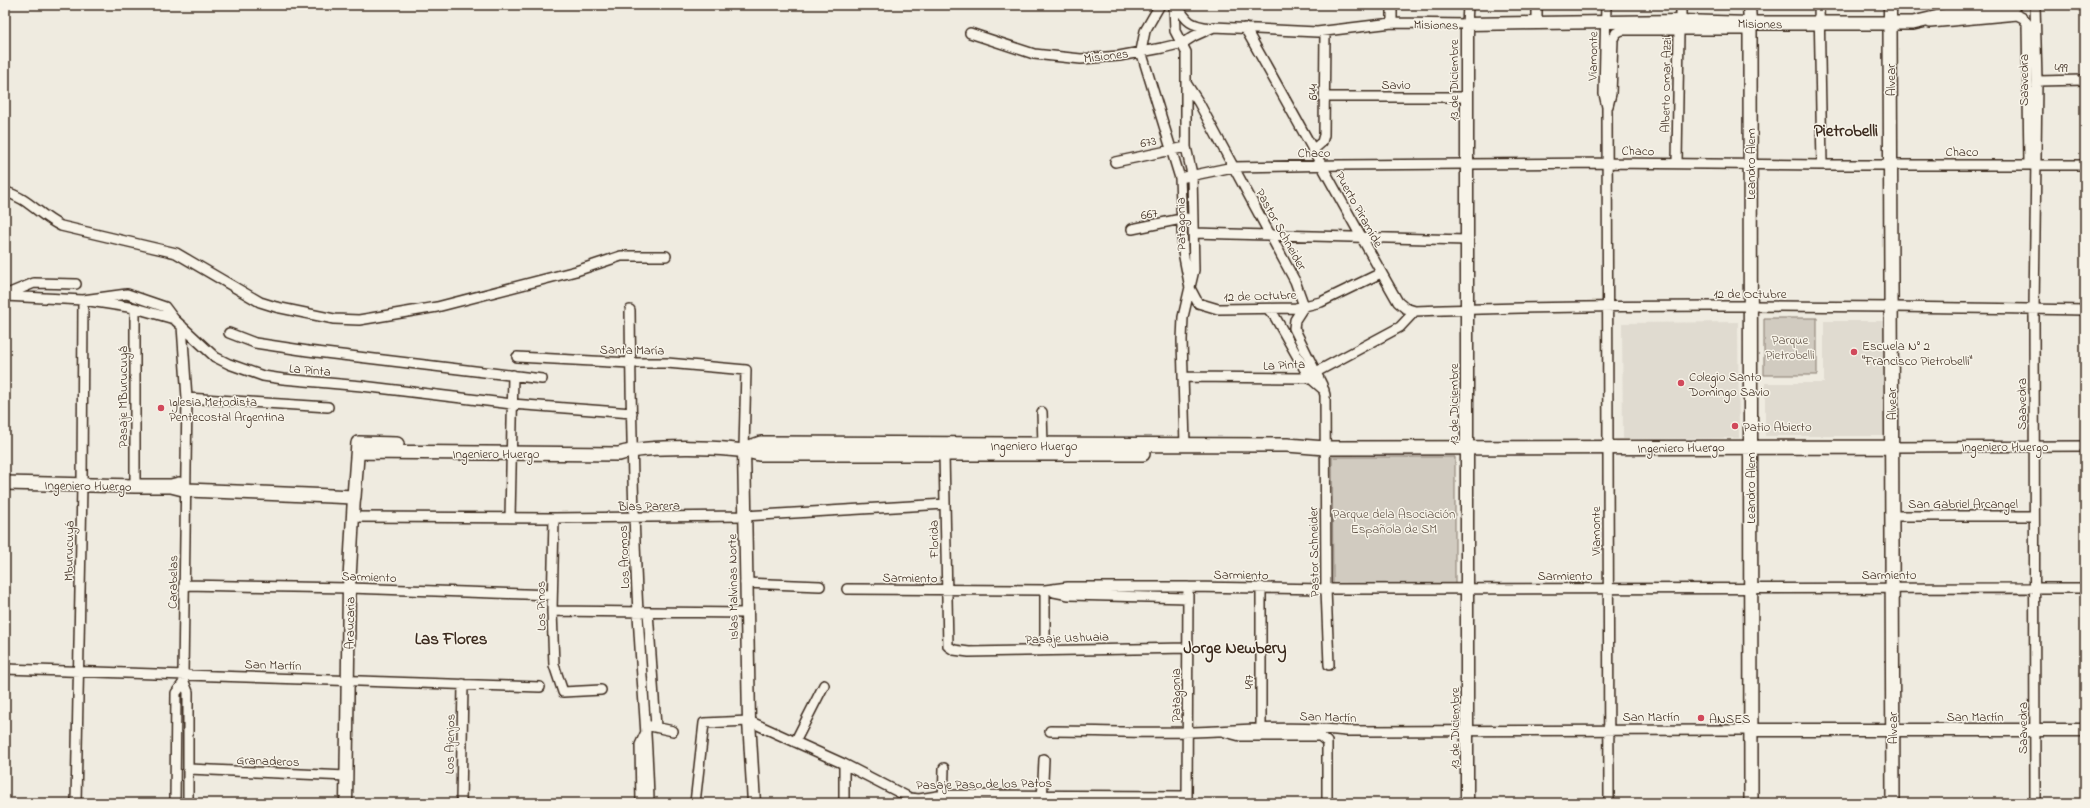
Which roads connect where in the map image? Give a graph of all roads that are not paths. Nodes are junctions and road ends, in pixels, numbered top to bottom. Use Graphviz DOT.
graph roads {
  1 [pos="1160,5"];
  2 [pos="1174,5"];
  3 [pos="1177,5"];
  4 [pos="1392,5"];
  5 [pos="1468,5"];
  6 [pos="1537,5"];
  7 [pos="1606,5"];
  8 [pos="1681,5"];
  9 [pos="1750,5"];
  10 [pos="1819,5"];
  11 [pos="1890,5"];
  12 [pos="2014,5"];
  13 [pos="2035,5"];
  14 [pos="2024,18"];
  15 [pos="1913,22"];
  16 [pos="1392,23"];
  17 [pos="1605,23"];
  18 [pos="1467,24"];
  19 [pos="1537,24"];
  20 [pos="1819,24"];
  21 [pos="1890,24"];
  22 [pos="1680,26"];
  23 [pos="1750,26"];
  24 [pos="1210,28"];
  25 [pos="1245,28"];
  26 [pos="1325,32"];
  27 [pos="970,33"];
  28 [pos="1616,33"];
  29 [pos="1183,43"];
  30 [pos="1141,51"];
  31 [pos="2085,80"];
  32 [pos="2037,81"];
  33 [pos="1186,83"];
  34 [pos="1325,97"];
  35 [pos="1468,97"];
  36 [pos="1608,107"];
  37 [pos="1186,147"];
  38 [pos="1314,149"];
  39 [pos="1171,150"];
  40 [pos="1115,162"];
  41 [pos="1607,163"];
  42 [pos="1467,164"];
  43 [pos="1677,164"];
  44 [pos="2032,164"];
  45 [pos="1321,165"];
  46 [pos="1750,165"];
  47 [pos="1890,165"];
  48 [pos="2085,165"];
  49 [pos="1822,166"];
  50 [pos="1233,167"];
  51 [pos="1192,174"];
  52 [pos="1180,178"];
  53 [pos="5,192"];
  54 [pos="1193,216"];
  55 [pos="1181,219"];
  56 [pos="1132,229"];
  57 [pos="1194,233"];
  58 [pos="1269,234"];
  59 [pos="1361,238"];
  60 [pos="1466,240"];
  61 [pos="666,256"];
  62 [pos="1381,273"];
  63 [pos="76,284"];
  64 [pos="1190,288"];
  65 [pos="5,296"];
  66 [pos="83,300"];
  67 [pos="1304,306"];
  68 [pos="1750,306"];
  69 [pos="1891,306"];
  70 [pos="1608,307"];
  71 [pos="135,308"];
  72 [pos="1268,309"];
  73 [pos="1467,309"];
  74 [pos="2034,309"];
  75 [pos="630,310"];
  76 [pos="2085,310"];
  77 [pos="1415,311"];
  78 [pos="174,319"];
  79 [pos="182,326"];
  80 [pos="229,333"];
  81 [pos="517,358"];
  82 [pos="630,363"];
  83 [pos="746,370"];
  84 [pos="513,375"];
  85 [pos="1313,375"];
  86 [pos="1183,377"];
  87 [pos="542,379"];
  88 [pos="187,398"];
  89 [pos="512,404"];
  90 [pos="328,407"];
  91 [pos="1042,412"];
  92 [pos="632,413"];
  93 [pos="1043,445"];
  94 [pos="1185,445"];
  95 [pos="1750,446"];
  96 [pos="2034,446"];
  97 [pos="2085,446"];
  98 [pos="1891,447"];
  99 [pos="358,448"];
  100 [pos="1325,448"];
  101 [pos="1467,448"];
  102 [pos="1608,448"];
  103 [pos="744,449"];
  104 [pos="510,450"];
  105 [pos="633,450"];
  106 [pos="944,454"];
  107 [pos="5,484"];
  108 [pos="82,486"];
  109 [pos="135,486"];
  110 [pos="187,486"];
  111 [pos="355,492"];
  112 [pos="945,504"];
  113 [pos="744,516"];
  114 [pos="1892,516"];
  115 [pos="2034,516"];
  116 [pos="353,517"];
  117 [pos="510,518"];
  118 [pos="554,518"];
  119 [pos="635,518"];
  120 [pos="745,583"];
  121 [pos="185,585"];
  122 [pos="820,586"];
  123 [pos="1188,587"];
  124 [pos="1261,587"];
  125 [pos="1892,587"];
  126 [pos="349,588"];
  127 [pos="1608,588"];
  128 [pos="1750,588"];
  129 [pos="2034,588"];
  130 [pos="2085,588"];
  131 [pos="1326,589"];
  132 [pos="1468,589"];
  133 [pos="847,590"];
  134 [pos="947,590"];
  135 [pos="1045,590"];
  136 [pos="552,595"];
  137 [pos="1188,598"];
  138 [pos="552,611"];
  139 [pos="638,612"];
  140 [pos="648,612"];
  141 [pos="746,613"];
  142 [pos="948,646"];
  143 [pos="1188,648"];
  144 [pos="1045,650"];
  145 [pos="1329,665"];
  146 [pos="5,669"];
  147 [pos="78,670"];
  148 [pos="184,678"];
  149 [pos="348,680"];
  150 [pos="463,684"];
  151 [pos="824,685"];
  152 [pos="540,686"];
  153 [pos="601,690"];
  154 [pos="749,721"];
  155 [pos="656,727"];
  156 [pos="645,728"];
  157 [pos="1261,728"];
  158 [pos="1468,730"];
  159 [pos="1608,730"];
  160 [pos="1751,730"];
  161 [pos="1893,730"];
  162 [pos="2035,730"];
  163 [pos="2085,730"];
  164 [pos="673,731"];
  165 [pos="1050,731"];
  166 [pos="1187,731"];
  167 [pos="1218,731"];
  168 [pos="795,742"];
  169 [pos="1044,759"];
  170 [pos="844,764"];
  171 [pos="944,768"];
  172 [pos="189,770"];
  173 [pos="347,776"];
  174 [pos="943,799"];
  175 [pos="1042,799"];
  176 [pos="1187,799"];
  177 [pos="76,803"];
  178 [pos="175,803"];
  179 [pos="188,803"];
  180 [pos="346,803"];
  181 [pos="461,803"];
  182 [pos="642,803"];
  183 [pos="649,803"];
  184 [pos="695,803"];
  185 [pos="754,803"];
  186 [pos="844,803"];
  187 [pos="1327,803"];
  188 [pos="1467,803"];
  189 [pos="1609,803"];
  190 [pos="1751,803"];
  191 [pos="1893,803"];
  192 [pos="2035,803"];
  1 -- 30 [label="street"];
  2 -- 29 [label="street, Patagonia"];
  3 -- 24 [label="street"];
  4 -- 16 [label="street"];
  5 -- 18 [label="street, 13 de Diciembre"];
  6 -- 19 [label="street"];
  7 -- 17 [label="street, Viamonte"];
  8 -- 22 [label="street, Alberto Omar Azzi"];
  9 -- 23 [label="street, Leandro Alem"];
  10 -- 20 [label="street"];
  11 -- 21 [label="street, Alvear"];
  12 -- 15 [label="main road, Misiones"];
  13 -- 32 [label="street, Saavedra"];
  14 -- 15 [label="street, Misiones"];
  14 -- 44 [label="street, Saavedra"];
  15 -- 21 [label="main road, Misiones"];
  16 -- 18 [label="street, Misiones"];
  16 -- 26 [label="street, Misiones"];
  17 -- 19 [label="street, Misiones"];
  17 -- 22 [label="street, Misiones"];
  17 -- 36 [label="street, Viamonte"];
  18 -- 19 [label="street, Misiones"];
  18 -- 35 [label="street, 13 de Diciembre"];
  20 -- 21 [label="main road, Misiones"];
  20 -- 23 [label="main road, Misiones"];
  20 -- 49 [label="street"];
  21 -- 47 [label="main road, Alvear"];
  22 -- 23 [label="street, Misiones"];
  22 -- 28 [label="street, Misiones"];
  22 -- 43 [label="street, Alberto Omar Azzi"];
  23 -- 46 [label="main road, Leandro Alem"];
  24 -- 25 [label="street, Misiones"];
  24 -- 29 [label="street, Misiones"];
  25 -- 26 [label="street, Misiones"];
  25 -- 38 [label="street, Puerto Piramíde"];
  26 -- 34 [label="street, 644"];
  27 -- 30 [label="street, Misiones"];
  28 -- 36 [label="street, Viamonte"];
  29 -- 30 [label="street, Misiones"];
  29 -- 33 [label="street, Patagonia"];
  30 -- 39 [label="street"];
  31 -- 32 [label="street, 499"];
  32 -- 44 [label="street, Saavedra"];
  33 -- 37 [label="street, Patagonia"];
  33 -- 50 [label="street, Pastor Schneider"];
  34 -- 35 [label="street, Savio"];
  34 -- 38 [label="street, 644"];
  35 -- 42 [label="street, 13 de Diciembre"];
  36 -- 41 [label="street, Viamonte"];
  37 -- 39 [label="street, 673"];
  37 -- 51 [label="street, Patagonia"];
  38 -- 45 [label="street, Puerto Piramíde"];
  39 -- 40 [label="street, 673"];
  39 -- 52 [label="street"];
  41 -- 42 [label="street, Chaco"];
  41 -- 43 [label="street, Chaco"];
  41 -- 70 [label="street, Viamonte"];
  42 -- 45 [label="street, Chaco"];
  42 -- 60 [label="street, 13 de Diciembre"];
  43 -- 46 [label="street, Chaco"];
  44 -- 47 [label="street, Chaco"];
  44 -- 48 [label="street, Chaco"];
  44 -- 74 [label="street, Saavedra"];
  45 -- 50 [label="street, Chaco"];
  45 -- 59 [label="street, Puerto Piramíde"];
  46 -- 49 [label="street, Chaco"];
  46 -- 68 [label="main road, Leandro Alem"];
  47 -- 49 [label="street, Chaco"];
  47 -- 69 [label="main road, Alvear"];
  50 -- 51 [label="street, Chaco"];
  50 -- 58 [label="street, Pastor Schneider"];
  51 -- 52 [label="street, Chaco"];
  51 -- 54 [label="street, Patagonia"];
  52 -- 55 [label="street"];
  53 -- 61 [label="street"];
  54 -- 55 [label="street, 667"];
  54 -- 57 [label="street, Patagonia"];
  55 -- 56 [label="street, 667"];
  55 -- 64 [label="street"];
  57 -- 58 [label="street"];
  57 -- 64 [label="street, Patagonia"];
  58 -- 59 [label="street"];
  58 -- 67 [label="street, Pastor Schneider"];
  59 -- 60 [label="street"];
  59 -- 62 [label="street, Puerto Piramíde"];
  60 -- 73 [label="street, 13 de Diciembre"];
  62 -- 67 [label="street, 12 de Octubre"];
  62 -- 77 [label="street, Puerto Piramíde"];
  63 -- 65 [label="street"];
  64 -- 72 [label="street, 12 de Octubre"];
  64 -- 86 [label="street, Patagonia"];
  65 -- 66 [label="street, La Pinta"];
  66 -- 71 [label="street, La Pinta"];
  66 -- 78 [label="street"];
  66 -- 108 [label="street, Mburucuyá"];
  67 -- 72 [label="street, 12 de Octubre"];
  67 -- 85 [label="street, Pastor Schneider"];
  68 -- 69 [label="street, 12 de Octubre"];
  68 -- 70 [label="street, 12 de Octubre"];
  68 -- 95 [label="main road, Leandro Alem"];
  69 -- 74 [label="street, 12 de Octubre"];
  69 -- 98 [label="main road, Alvear"];
  70 -- 73 [label="street, 12 de Octubre"];
  70 -- 102 [label="street, Viamonte"];
  71 -- 78 [label="street, La Pinta"];
  71 -- 109 [label="street, Pasaje MBurucuyá"];
  72 -- 85 [label="street, Pastor Schneider"];
  73 -- 77 [label="street, 12 de Octubre"];
  73 -- 101 [label="street, 13 de Diciembre"];
  74 -- 76 [label="street, 12 de Octubre"];
  74 -- 96 [label="street, Saavedra"];
  75 -- 82 [label="street, Los Aromos"];
  77 -- 85 [label="street, La Pinta"];
  78 -- 79 [label="street, La Pinta"];
  79 -- 88 [label="street, Carabelas"];
  79 -- 89 [label="street, La Pinta"];
  80 -- 84 [label="street"];
  81 -- 82 [label="street, Santa María"];
  82 -- 83 [label="street, Santa María"];
  82 -- 92 [label="street, Los Aromos"];
  83 -- 103 [label="street, Islas Malvinas Norte"];
  84 -- 87 [label="street"];
  84 -- 89 [label="street"];
  85 -- 86 [label="street, La Pinta"];
  85 -- 100 [label="street, Pastor Schneider"];
  86 -- 94 [label="street, Patagonia"];
  88 -- 90 [label="street"];
  88 -- 110 [label="street, Carabelas"];
  89 -- 92 [label="street, La Pinta"];
  89 -- 104 [label="street"];
  91 -- 93 [label="street"];
  92 -- 105 [label="street, Los Aromos"];
  93 -- 94 [label="main road, Ingeniero Huergo"];
  93 -- 103 [label="main road, Ingeniero Huergo"];
  94 -- 100 [label="main road, Ingeniero Huergo"];
  95 -- 98 [label="main road, Ingeniero Huergo"];
  95 -- 102 [label="main road, Ingeniero Huergo"];
  95 -- 128 [label="main road, Leandro Alem"];
  96 -- 97 [label="street, Ingeniero Huergo"];
  96 -- 98 [label="street, Ingeniero Huergo"];
  96 -- 115 [label="street, Saavedra"];
  98 -- 114 [label="main road, Alvear"];
  99 -- 104 [label="main road, Ingeniero Huergo"];
  99 -- 111 [label="main road, Araucaria"];
  100 -- 101 [label="main road, Ingeniero Huergo"];
  100 -- 106 [label="main road, Ingeniero Huergo"];
  100 -- 131 [label="street, Pastor Schneider"];
  101 -- 102 [label="main road, Ingeniero Huergo"];
  101 -- 132 [label="street, 13 de Diciembre"];
  102 -- 127 [label="street, Viamonte"];
  103 -- 105 [label="main road, Ingeniero Huergo"];
  103 -- 106 [label="main road, Ingeniero Huergo"];
  103 -- 113 [label="street, Islas Malvinas Norte"];
  104 -- 105 [label="main road, Ingeniero Huergo"];
  104 -- 117 [label="street"];
  105 -- 119 [label="street, Los Aromos"];
  106 -- 112 [label="street, Florida"];
  107 -- 108 [label="main road, Ingeniero Huergo"];
  108 -- 109 [label="main road, Ingeniero Huergo"];
  108 -- 147 [label="street, Mburucuyá"];
  109 -- 110 [label="main road, Ingeniero Huergo"];
  110 -- 111 [label="main road, Ingeniero Huergo"];
  110 -- 121 [label="street, Carabelas"];
  111 -- 116 [label="street, Araucaria"];
  112 -- 113 [label="street, Blas Parera"];
  112 -- 134 [label="street, Florida"];
  113 -- 119 [label="street, Blas Parera"];
  113 -- 120 [label="street, Islas Malvinas Norte"];
  114 -- 115 [label="street, San Gabriel Arcangel"];
  114 -- 125 [label="main road, Alvear"];
  115 -- 129 [label="street, Saavedra"];
  116 -- 117 [label="street, Blas Parera"];
  116 -- 126 [label="street, Araucaria"];
  117 -- 118 [label="street, Blas Parera"];
  118 -- 119 [label="street, Blas Parera"];
  118 -- 136 [label="street, Los Pinos"];
  119 -- 139 [label="street, Los Aromos"];
  120 -- 122 [label="street"];
  120 -- 141 [label="street, Islas Malvinas Norte"];
  121 -- 126 [label="street, Sarmiento"];
  121 -- 148 [label="street, Carabelas"];
  123 -- 124 [label="street, Sarmiento"];
  123 -- 135 [label="street, Sarmiento"];
  123 -- 137 [label="street, Patagonia"];
  124 -- 131 [label="street, Sarmiento"];
  124 -- 157 [label="street, 497"];
  125 -- 128 [label="street, Sarmiento"];
  125 -- 129 [label="street, Sarmiento"];
  125 -- 161 [label="main road, Alvear"];
  126 -- 136 [label="street, Sarmiento"];
  126 -- 149 [label="street, Araucaria"];
  127 -- 128 [label="street, Sarmiento"];
  127 -- 132 [label="street, Sarmiento"];
  127 -- 159 [label="street, Viamonte"];
  128 -- 160 [label="main road, Leandro Alem"];
  129 -- 130 [label="street, Sarmiento"];
  129 -- 162 [label="street, Saavedra"];
  131 -- 132 [label="street, Sarmiento"];
  131 -- 145 [label="street, Pastor Schneider"];
  132 -- 158 [label="street, 13 de Diciembre"];
  133 -- 134 [label="street, Sarmiento"];
  134 -- 135 [label="street, Sarmiento"];
  134 -- 142 [label="street, Florida"];
  135 -- 137 [label="street, Sarmiento"];
  135 -- 144 [label="street"];
  136 -- 138 [label="street, Los Pinos"];
  137 -- 143 [label="street, Patagonia"];
  138 -- 139 [label="street"];
  138 -- 153 [label="street, Los Pinos"];
  139 -- 140 [label="street"];
  139 -- 156 [label="street, Los Aromos"];
  140 -- 141 [label="street"];
  140 -- 155 [label="street"];
  141 -- 154 [label="street, Islas Malvinas Norte"];
  142 -- 144 [label="street, Pasaje Ushuaia"];
  143 -- 144 [label="street, Pasaje Ushuaia"];
  143 -- 166 [label="street, Patagonia"];
  146 -- 147 [label="street, San Martín"];
  147 -- 148 [label="street, San Martín"];
  147 -- 177 [label="street, Mburucuyá"];
  148 -- 149 [label="street, San Martín"];
  148 -- 172 [label="street, Carabelas"];
  148 -- 178 [label="street, Carabelas"];
  149 -- 150 [label="street, San Martín"];
  149 -- 173 [label="street, Araucaria"];
  150 -- 152 [label="street, San Martín"];
  150 -- 181 [label="street, Los Ajenjos"];
  151 -- 168 [label="street"];
  154 -- 168 [label="street, Pasaje Paso de los Patos"];
  154 -- 184 [label="street, Pasaje Paso de los Patos"];
  154 -- 185 [label="street, Islas Malvinas Norte"];
  155 -- 156 [label="street"];
  155 -- 164 [label="street"];
  156 -- 182 [label="street, Los Aromos"];
  156 -- 183 [label="street, Los Aromos"];
  157 -- 158 [label="street, San Martín"];
  157 -- 167 [label="street, San Martín"];
  158 -- 159 [label="street, San Martín"];
  158 -- 188 [label="street, 13 de Diciembre"];
  159 -- 160 [label="street, San Martín"];
  159 -- 189 [label="street, Viamonte"];
  160 -- 161 [label="street, San Martín"];
  160 -- 190 [label="main road, Leandro Alem"];
  161 -- 162 [label="street, San Martín"];
  161 -- 191 [label="main road, Alvear"];
  162 -- 163 [label="street, San Martín"];
  162 -- 192 [label="street, Saavedra"];
  165 -- 166 [label="street, San Martín"];
  166 -- 167 [label="street, San Martín"];
  166 -- 176 [label="street, Patagonia"];
  167 -- 187 [label="street, San Martín"];
  168 -- 170 [label="street, Pasaje Paso de los Patos"];
  169 -- 175 [label="street"];
  170 -- 174 [label="street, Pasaje Paso de los Patos"];
  170 -- 186 [label="street"];
  171 -- 174 [label="street"];
  172 -- 173 [label="street, Granaderos"];
  172 -- 179 [label="street, Carabelas"];
  173 -- 180 [label="street, Araucaria"];
  174 -- 175 [label="street, Pasaje Paso de los Patos"];
  175 -- 176 [label="street, Pasaje Paso de los Patos"];
}
